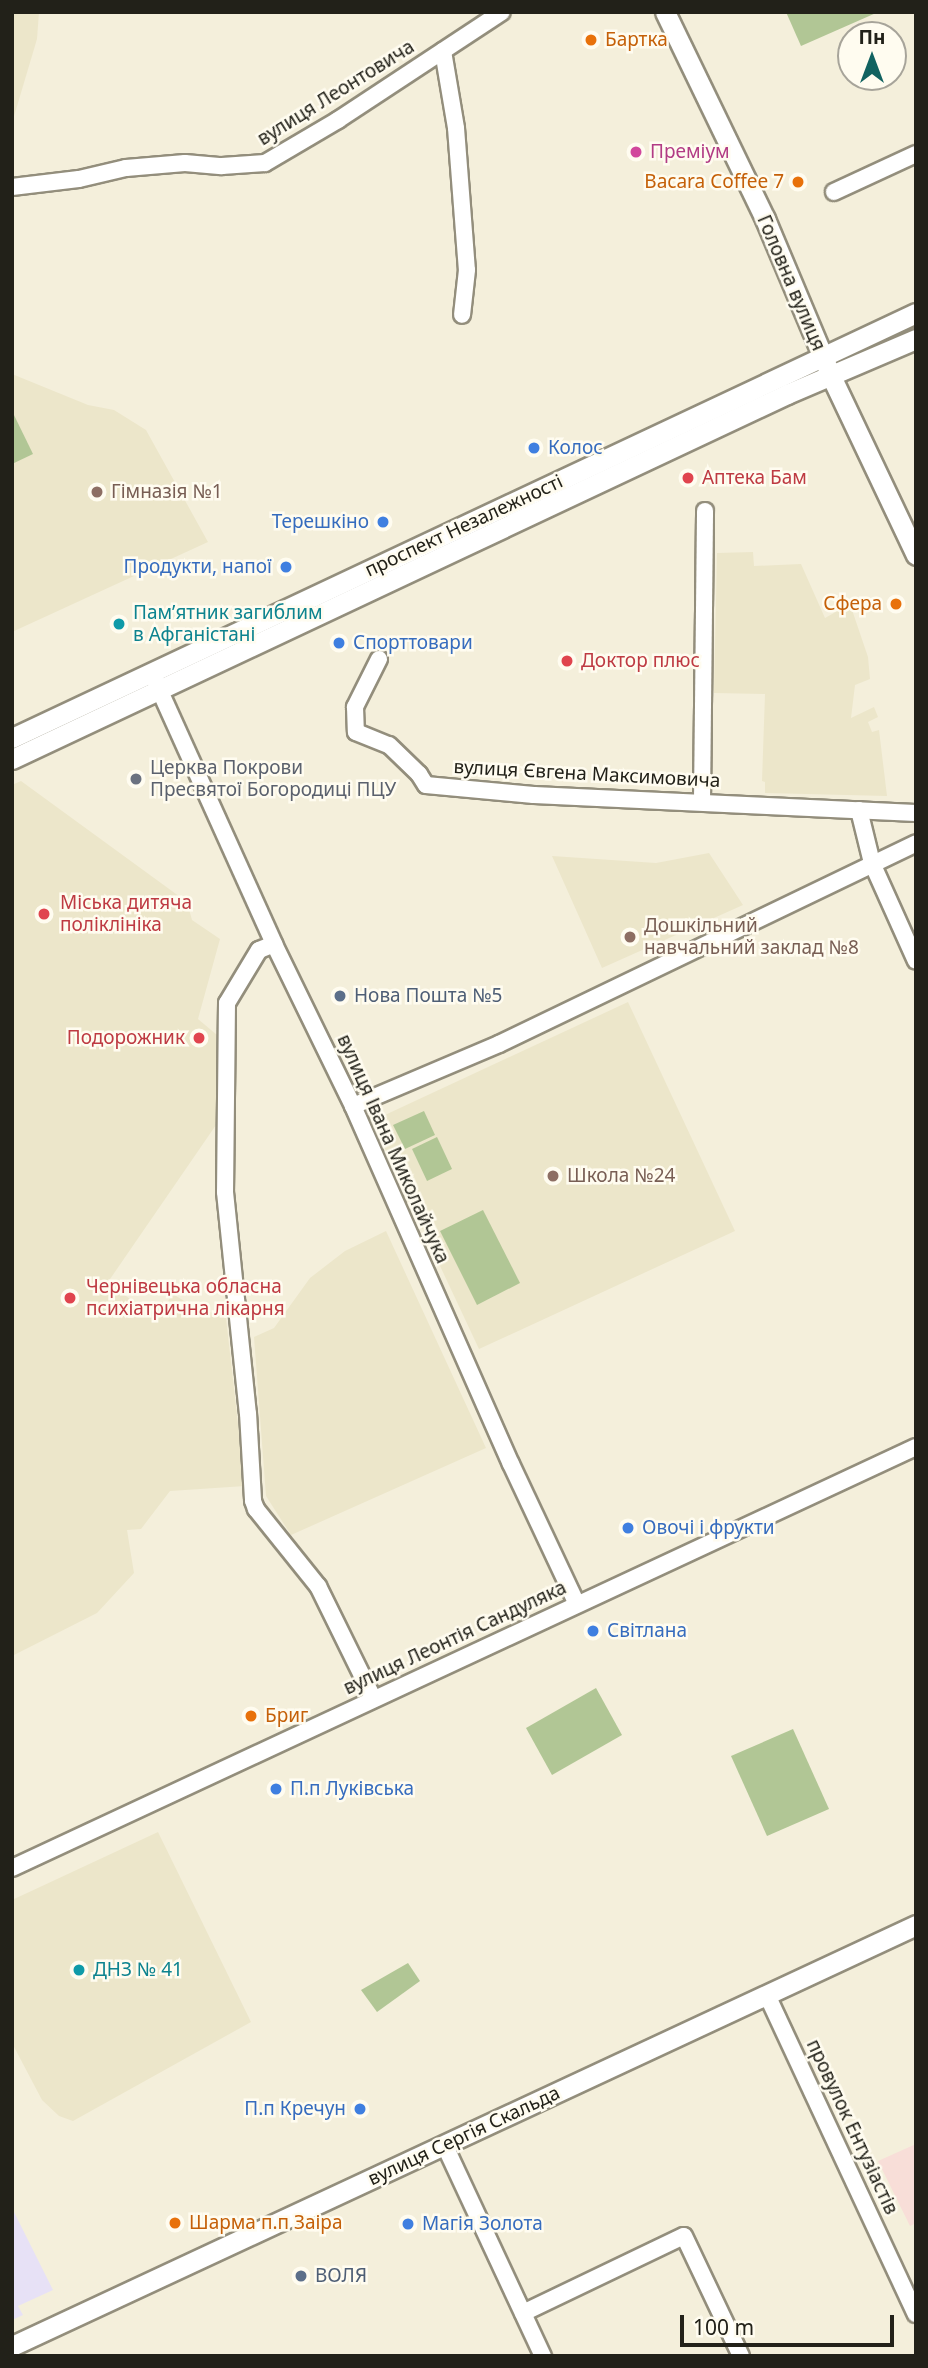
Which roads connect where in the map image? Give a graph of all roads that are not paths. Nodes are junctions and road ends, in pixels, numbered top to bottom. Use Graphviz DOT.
graph roads {
  1 [pos="502,12"];
  2 [pos="665,12"];
  3 [pos="443,51"];
  4 [pos="916,154"];
  5 [pos="12,187"];
  6 [pos="834,192"];
  7 [pos="916,313"];
  8 [pos="462,315"];
  9 [pos="916,339"];
  10 [pos="822,356"];
  11 [pos="831,376"];
  12 [pos="705,511"];
  13 [pos="916,555"];
  14 [pos="379,659"];
  15 [pos="152,673"];
  16 [pos="161,692"];
  17 [pos="12,737"];
  18 [pos="12,759"];
  19 [pos="702,801"];
  20 [pos="859,810"];
  21 [pos="916,813"];
  22 [pos="916,843"];
  23 [pos="872,863"];
  24 [pos="274,944"];
  25 [pos="916,961"];
  26 [pos="353,1106"];
  27 [pos="916,1447"];
  28 [pos="577,1604"];
  29 [pos="373,1698"];
  30 [pos="12,1868"];
  31 [pos="916,1925"];
  32 [pos="767,1995"];
  33 [pos="445,2146"];
  34 [pos="523,2313"];
  35 [pos="916,2314"];
  36 [pos="12,2346"];
  37 [pos="543,2356"];
  38 [pos="741,2356"];
  1 -- 3 [label="street, вулиця Леонтовича"];
  2 -- 10 [label="main road, Головна вулиця"];
  3 -- 5 [label="street, вулиця Леонтовича"];
  3 -- 8 [label="street"];
  4 -- 6 [label="street"];
  7 -- 10 [label="main road, проспект Незалежності"];
  9 -- 11 [label="main road, проспект Незалежності"];
  10 -- 11 [label="main road, Головна вулиця"];
  10 -- 15 [label="main road, проспект Незалежності"];
  11 -- 13 [label="main road, Головна вулиця"];
  11 -- 16 [label="main road, проспект Незалежності"];
  12 -- 19 [label="street"];
  14 -- 19 [label="street, вулиця Євгена Максимовича"];
  15 -- 16 [label="street, вулиця Івана Миколайчука"];
  15 -- 17 [label="main road, проспект Незалежності"];
  16 -- 18 [label="main road, проспект Незалежності"];
  16 -- 24 [label="street, вулиця Івана Миколайчука"];
  19 -- 20 [label="street, вулиця Євгена Максимовича"];
  20 -- 21 [label="street, вулиця Євгена Максимовича"];
  20 -- 23 [label="street"];
  22 -- 23 [label="street"];
  23 -- 25 [label="street"];
  23 -- 26 [label="street"];
  24 -- 26 [label="street, вулиця Івана Миколайчука"];
  24 -- 29 [label="street"];
  26 -- 28 [label="street, вулиця Івана Миколайчука"];
  27 -- 28 [label="street, вулиця Леонтія Сандуляка"];
  28 -- 29 [label="street, вулиця Леонтія Сандуляка"];
  29 -- 30 [label="street, вулиця Леонтія Сандуляка"];
  31 -- 32 [label="main road, вулиця Сергія Скальда"];
  32 -- 33 [label="main road, вулиця Сергія Скальда"];
  32 -- 35 [label="street, провулок Ентузіастів"];
  33 -- 34 [label="street"];
  33 -- 36 [label="main road, вулиця Сергія Скальда"];
  34 -- 37 [label="street"];
  34 -- 38 [label="street"];
}
